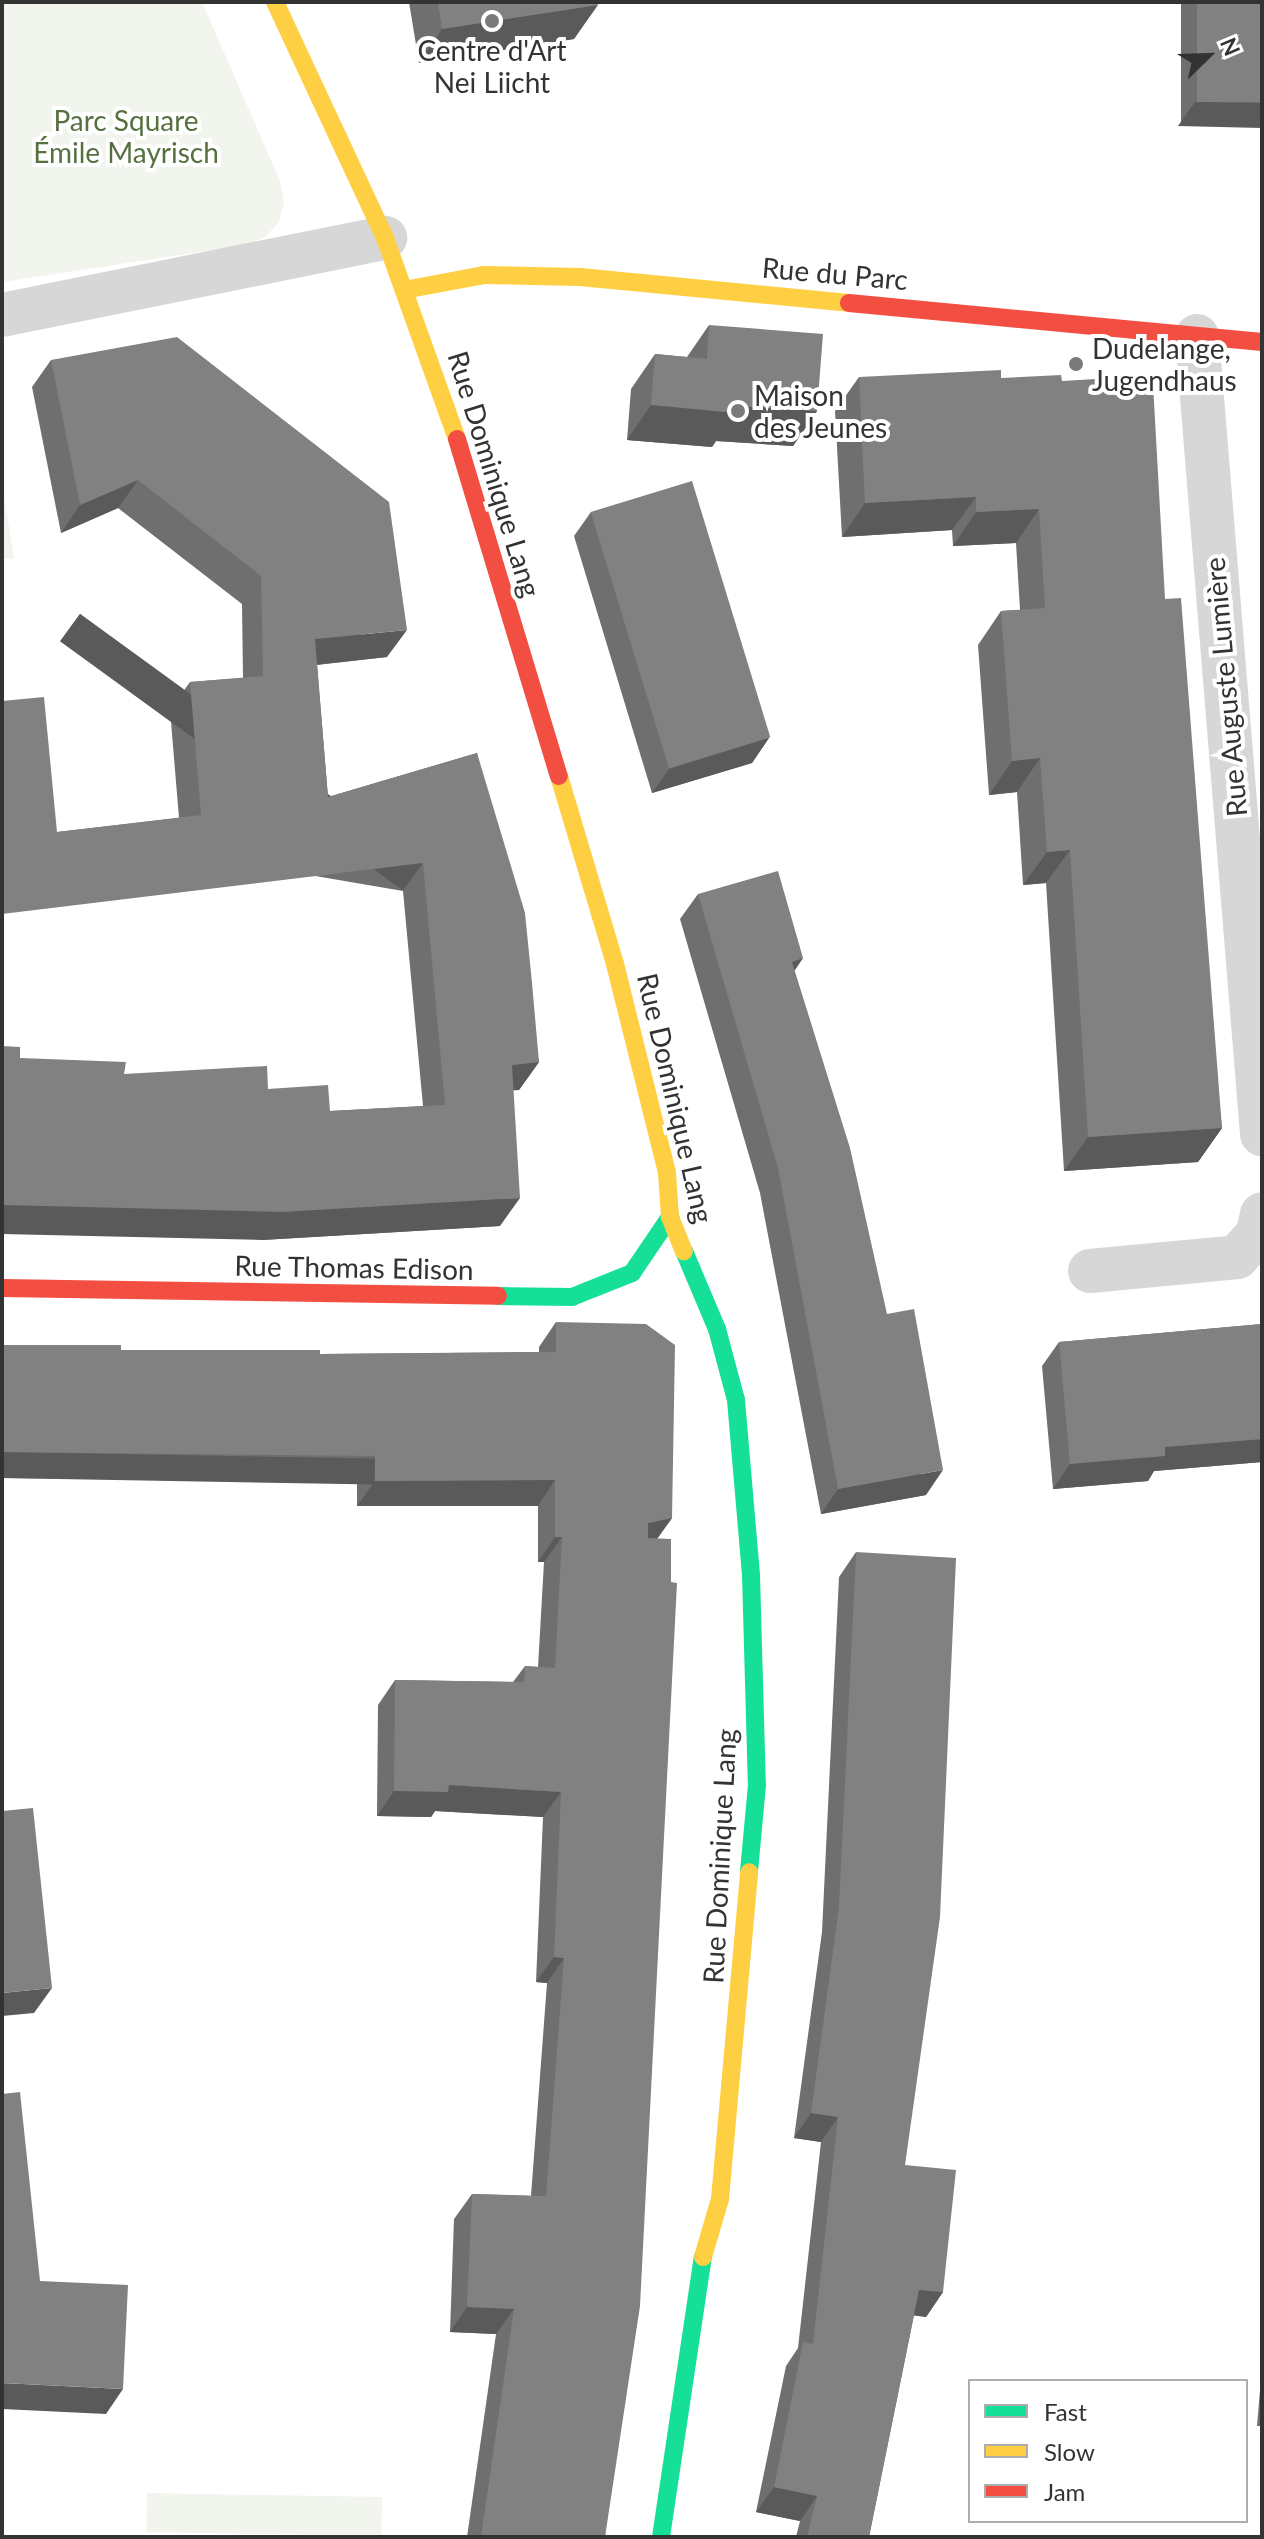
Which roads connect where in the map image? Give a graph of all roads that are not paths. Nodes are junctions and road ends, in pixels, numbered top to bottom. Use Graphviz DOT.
graph roads {
  1 [pos="275,2"];
  2 [pos="385,238"];
  3 [pos="404,290"];
  4 [pos="2,315"];
  5 [pos="1197,336"];
  6 [pos="1262,342"];
  7 [pos="1262,1134"];
  8 [pos="1262,1214"];
  9 [pos="670,1217"];
  10 [pos="1090,1271"];
  11 [pos="2,1288"];
  12 [pos="661,2537"];
  1 -- 2 [label="street, Rue Dominique Lang"];
  2 -- 3 [label="street, Rue Dominique Lang"];
  2 -- 4 [label="street"];
  3 -- 5 [label="street, Rue du Parc"];
  3 -- 9 [label="street, Rue Dominique Lang"];
  5 -- 6 [label="street, Rue du Parc"];
  5 -- 7 [label="street, Rue Auguste Lumière"];
  8 -- 10 [label="street"];
  9 -- 11 [label="street, Rue Thomas Edison"];
  9 -- 12 [label="street, Rue Dominique Lang"];
}
